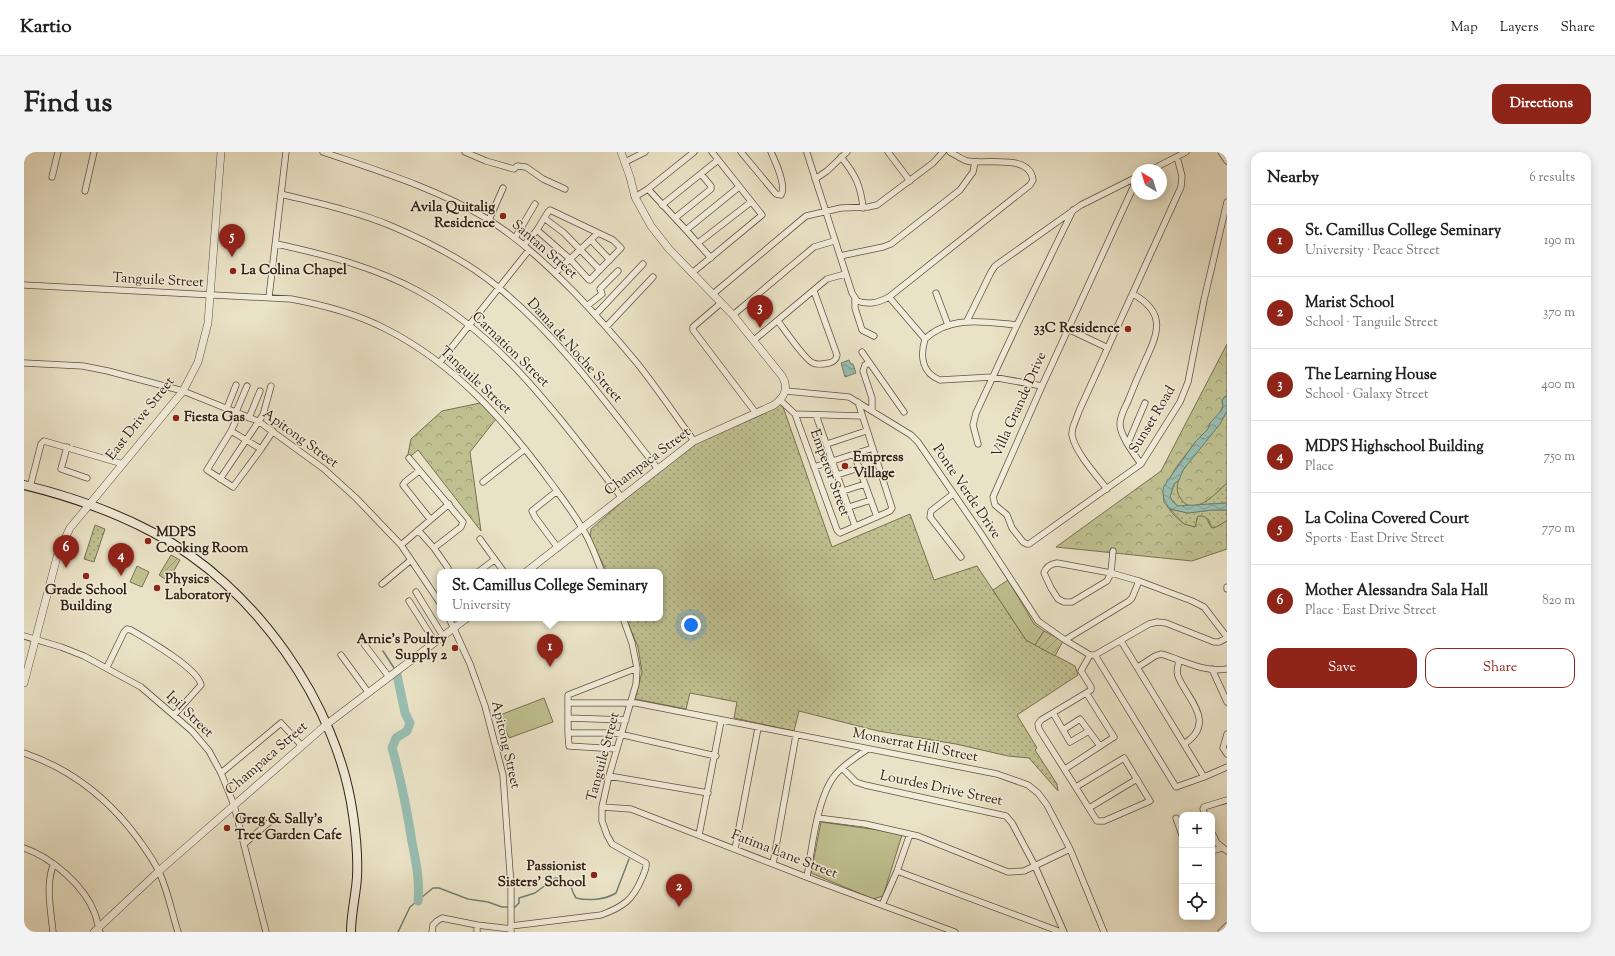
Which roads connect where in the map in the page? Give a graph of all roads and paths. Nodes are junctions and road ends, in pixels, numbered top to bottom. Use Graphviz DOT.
graph roads {
  1 [pos="58,152"];
  2 [pos="94,152"];
  3 [pos="221,152"];
  4 [pos="286,152"];
  5 [pos="323,152"];
  6 [pos="465,152"];
  7 [pos="621,152"];
  8 [pos="645,152"];
  9 [pos="694,152"];
  10 [pos="712,152"];
  11 [pos="741,152"];
  12 [pos="771,152"];
  13 [pos="847,152"];
  14 [pos="888,152"];
  15 [pos="943,152"];
  16 [pos="950,152"];
  17 [pos="1186,152"];
  18 [pos="1221,152"];
  19 [pos="807,153"];
  20 [pos="842,157"];
  21 [pos="1177,157"];
  22 [pos="718,160"];
  23 [pos="1227,161"];
  24 [pos="625,162"];
  25 [pos="975,162"];
  26 [pos="1163,164"];
  27 [pos="701,174"];
  28 [pos="52,177"];
  29 [pos="815,179"];
  30 [pos="910,181"];
  31 [pos="1131,181"];
  32 [pos="739,187"];
  33 [pos="503,188"];
  34 [pos="565,188"];
  35 [pos="648,190"];
  36 [pos="84,191"];
  37 [pos="1131,191"];
  38 [pos="281,194"];
  39 [pos="635,197"];
  40 [pos="751,202"];
  41 [pos="1227,202"];
  42 [pos="535,204"];
  43 [pos="662,205"];
  44 [pos="863,208"];
  45 [pos="1073,210"];
  46 [pos="825,212"];
  47 [pos="544,218"];
  48 [pos="674,218"];
  49 [pos="488,220"];
  50 [pos="537,230"];
  51 [pos="686,230"];
  52 [pos="598,233"];
  53 [pos="515,238"];
  54 [pos="591,240"];
  55 [pos="834,241"];
  56 [pos="698,243"];
  57 [pos="276,244"];
  58 [pos="524,245"];
  59 [pos="529,250"];
  60 [pos="580,250"];
  61 [pos="840,256"];
  62 [pos="711,258"];
  63 [pos="570,259"];
  64 [pos="610,260"];
  65 [pos="643,264"];
  66 [pos="600,270"];
  67 [pos="618,271"];
  68 [pos="555,273"];
  69 [pos="692,273"];
  70 [pos="845,274"];
  71 [pos="654,277"];
  72 [pos="24,285"];
  73 [pos="498,287"];
  74 [pos="814,291"];
  75 [pos="936,293"];
  76 [pos="713,294"];
  77 [pos="1133,294"];
  78 [pos="210,295"];
  79 [pos="271,297"];
  80 [pos="889,297"];
  81 [pos="855,299"];
  82 [pos="721,303"];
  83 [pos="587,306"];
  84 [pos="595,315"];
  85 [pos="733,316"];
  86 [pos="778,321"];
  87 [pos="967,321"];
  88 [pos="469,325"];
  89 [pos="948,325"];
  90 [pos="1017,325"];
  91 [pos="606,327"];
  92 [pos="1068,329"];
  93 [pos="874,336"];
  94 [pos="925,339"];
  95 [pos="754,340"];
  96 [pos="1108,348"];
  97 [pos="862,352"];
  98 [pos="440,362"];
  99 [pos="24,363"];
  100 [pos="869,363"];
  101 [pos="992,377"];
  102 [pos="236,385"];
  103 [pos="247,386"];
  104 [pos="271,386"];
  105 [pos="1042,386"];
  106 [pos="183,391"];
  107 [pos="260,391"];
  108 [pos="786,391"];
  109 [pos="780,400"];
  110 [pos="858,402"];
  111 [pos="1145,403"];
  112 [pos="227,408"];
  113 [pos="872,411"];
  114 [pos="904,412"];
  115 [pos="238,413"];
  116 [pos="756,413"];
  117 [pos="795,414"];
  118 [pos="816,415"];
  119 [pos="862,416"];
  120 [pos="249,418"];
  121 [pos="258,421"];
  122 [pos="231,431"];
  123 [pos="272,431"];
  124 [pos="866,431"];
  125 [pos="246,440"];
  126 [pos="694,441"];
  127 [pos="827,444"];
  128 [pos="978,444"];
  129 [pos="1128,444"];
  130 [pos="66,447"];
  131 [pos="873,448"];
  132 [pos="261,449"];
  133 [pos="525,449"];
  134 [pos="854,454"];
  135 [pos="409,458"];
  136 [pos="833,461"];
  137 [pos="124,464"];
  138 [pos="1141,464"];
  139 [pos="814,467"];
  140 [pos="859,468"];
  141 [pos="658,470"];
  142 [pos="419,471"];
  143 [pos="837,475"];
  144 [pos="87,478"];
  145 [pos="220,479"];
  146 [pos="483,482"];
  147 [pos="865,484"];
  148 [pos="27,486"];
  149 [pos="1107,489"];
  150 [pos="557,491"];
  151 [pos="843,491"];
  152 [pos="953,494"];
  153 [pos="622,498"];
  154 [pos="871,500"];
  155 [pos="89,504"];
  156 [pos="449,504"];
  157 [pos="849,507"];
  158 [pos="877,517"];
  159 [pos="430,519"];
  160 [pos="855,526"];
  161 [pos="583,529"];
  162 [pos="418,530"];
  163 [pos="480,539"];
  164 [pos="1030,544"];
  165 [pos="400,545"];
  166 [pos="434,548"];
  167 [pos="558,548"];
  168 [pos="1113,551"];
  169 [pos="961,557"];
  170 [pos="411,560"];
  171 [pos="494,560"];
  172 [pos="448,568"];
  173 [pos="482,569"];
  174 [pos="501,569"];
  175 [pos="530,569"];
  176 [pos="601,569"];
  177 [pos="1111,573"];
  178 [pos="1139,581"];
  179 [pos="382,584"];
  180 [pos="416,592"];
  181 [pos="437,598"];
  182 [pos="409,601"];
  183 [pos="450,621"];
  184 [pos="463,621"];
  185 [pos="623,621"];
  186 [pos="454,628"];
  187 [pos="24,636"];
  188 [pos="443,636"];
  189 [pos="1227,638"];
  190 [pos="35,639"];
  191 [pos="1065,640"];
  192 [pos="1121,641"];
  193 [pos="435,642"];
  194 [pos="364,644"];
  195 [pos="341,655"];
  196 [pos="1093,655"];
  197 [pos="1179,661"];
  198 [pos="106,667"];
  199 [pos="1138,667"];
  200 [pos="637,668"];
  201 [pos="1212,669"];
  202 [pos="1227,669"];
  203 [pos="389,676"];
  204 [pos="24,683"];
  205 [pos="368,692"];
  206 [pos="1087,694"];
  207 [pos="1227,702"];
  208 [pos="631,703"];
  209 [pos="568,711"];
  210 [pos="1053,713"];
  211 [pos="174,715"];
  212 [pos="624,720"];
  213 [pos="721,721"];
  214 [pos="327,724"];
  215 [pos="758,728"];
  216 [pos="1063,730"];
  217 [pos="1089,731"];
  218 [pos="568,733"];
  219 [pos="1227,734"];
  220 [pos="621,735"];
  221 [pos="796,735"];
  222 [pos="1184,744"];
  223 [pos="302,746"];
  224 [pos="1100,746"];
  225 [pos="617,749"];
  226 [pos="868,749"];
  227 [pos="24,753"];
  228 [pos="1227,754"];
  229 [pos="716,756"];
  230 [pos="1227,767"];
  231 [pos="842,768"];
  232 [pos="1065,769"];
  233 [pos="221,773"];
  234 [pos="609,776"];
  235 [pos="1204,777"];
  236 [pos="1137,779"];
  237 [pos="1076,787"];
  238 [pos="708,793"];
  239 [pos="1227,800"];
  240 [pos="234,805"];
  241 [pos="602,807"];
  242 [pos="1089,808"];
  243 [pos="1204,812"];
  244 [pos="274,818"];
  245 [pos="818,818"];
  246 [pos="1176,818"];
  247 [pos="1179,826"];
  248 [pos="910,834"];
  249 [pos="699,835"];
  250 [pos="1215,839"];
  251 [pos="244,844"];
  252 [pos="24,848"];
  253 [pos="735,849"];
  254 [pos="1070,849"];
  255 [pos="1224,849"];
  256 [pos="54,864"];
  257 [pos="773,864"];
  258 [pos="1035,866"];
  259 [pos="159,871"];
  260 [pos="897,871"];
  261 [pos="807,877"];
  262 [pos="882,905"];
  263 [pos="477,925"];
  264 [pos="511,929"];
  265 [pos="98,931"];
  266 [pos="53,932"];
  267 [pos="178,932"];
  268 [pos="266,932"];
  269 [pos="351,932"];
  270 [pos="432,932"];
  271 [pos="477,932"];
  272 [pos="955,932"];
  273 [pos="1062,932"];
  274 [pos="1104,932"];
  1 -- 28 [label="street"];
  2 -- 36 [label="street"];
  3 -- 78 [label="street, East Drive Street"];
  4 -- 38 [label="street"];
  5 -- 49 [label="street, Santan Street"];
  6 -- 34 [label="street"];
  7 -- 24 [label="street"];
  8 -- 24 [label="street"];
  9 -- 35 [label="street"];
  10 -- 22 [label="street"];
  11 -- 12 [label="street"];
  13 -- 20 [label="street"];
  14 -- 30 [label="street"];
  15 -- 30 [label="street"];
  16 -- 25 [label="street"];
  17 -- 21 [label="street"];
  18 -- 23 [label="street"];
  19 -- 29 [label="street"];
  20 -- 29 [label="street"];
  20 -- 44 [label="street"];
  21 -- 26 [label="street"];
  21 -- 77 [label="street"];
  22 -- 27 [label="street"];
  22 -- 32 [label="street"];
  24 -- 39 [label="street"];
  25 -- 61 [label="street"];
  25 -- 80 [label="street"];
  27 -- 43 [label="street"];
  27 -- 48 [label="street"];
  29 -- 46 [label="street"];
  30 -- 44 [label="street"];
  31 -- 45 [label="street"];
  32 -- 40 [label="street"];
  32 -- 51 [label="street"];
  33 -- 49 [label="street"];
  35 -- 39 [label="street"];
  35 -- 43 [label="street"];
  37 -- 92 [label="street, Villa Grande Drive"];
  38 -- 57 [label="street"];
  38 -- 73 [label="street, Dama de Noche Street"];
  39 -- 69 [label="street"];
  40 -- 56 [label="street"];
  40 -- 62 [label="street"];
  41 -- 138 [label="street, Sunset Road"];
  42 -- 53 [label="street"];
  43 -- 48 [label="street"];
  44 -- 46 [label="street"];
  45 -- 87 [label="street"];
  45 -- 90 [label="street"];
  46 -- 55 [label="street"];
  46 -- 76 [label="street"];
  47 -- 50 [label="street"];
  47 -- 52 [label="street"];
  47 -- 60 [label="street"];
  48 -- 51 [label="street"];
  49 -- 53 [label="street, Santan Street"];
  50 -- 58 [label="street"];
  50 -- 63 [label="street"];
  51 -- 56 [label="street"];
  52 -- 54 [label="street"];
  52 -- 64 [label="street"];
  53 -- 58 [label="street, Santan Street"];
  54 -- 60 [label="street"];
  54 -- 64 [label="street"];
  55 -- 61 [label="street"];
  55 -- 85 [label="street"];
  56 -- 62 [label="street"];
  57 -- 79 [label="street"];
  57 -- 88 [label="street, Carnation Street"];
  58 -- 59 [label="street, Santan Street"];
  59 -- 68 [label="street, Santan Street"];
  59 -- 73 [label="street"];
  60 -- 63 [label="street"];
  60 -- 66 [label="street"];
  61 -- 70 [label="street"];
  62 -- 69 [label="street"];
  63 -- 66 [label="street"];
  63 -- 68 [label="street"];
  64 -- 66 [label="street"];
  65 -- 84 [label="street"];
  67 -- 83 [label="street"];
  68 -- 83 [label="street, Santan Street"];
  69 -- 76 [label="street"];
  70 -- 74 [label="street"];
  70 -- 81 [label="street"];
  71 -- 91 [label="street"];
  72 -- 78 [label="street, Tanguile Street"];
  73 -- 88 [label="street"];
  73 -- 141 [label="street, Dama de Noche Street"];
  74 -- 86 [label="street"];
  74 -- 86 [label="street"];
  75 -- 89 [label="street"];
  76 -- 82 [label="street"];
  77 -- 96 [label="street"];
  77 -- 129 [label="street"];
  78 -- 79 [label="street, Tanguile Street"];
  78 -- 106 [label="street, East Drive Street"];
  79 -- 98 [label="street, Tanguile Street"];
  80 -- 81 [label="street"];
  80 -- 94 [label="street"];
  81 -- 93 [label="street"];
  82 -- 85 [label="street"];
  82 -- 116 [label="street"];
  83 -- 84 [label="street, Santan Street"];
  84 -- 91 [label="street, Santan Street"];
  85 -- 95 [label="street"];
  86 -- 95 [label="street"];
  87 -- 89 [label="street"];
  87 -- 90 [label="street"];
  88 -- 98 [label="street"];
  88 -- 153 [label="street, Carnation Street"];
  89 -- 94 [label="street"];
  90 -- 101 [label="street"];
  91 -- 126 [label="street, Santan Street"];
  92 -- 96 [label="street"];
  92 -- 105 [label="street, Villa Grande Drive"];
  94 -- 101 [label="street"];
  95 -- 108 [label="street"];
  96 -- 149 [label="street"];
  97 -- 100 [label="street"];
  98 -- 133 [label="street, Tanguile Street"];
  99 -- 106 [label="street, Apitong Street"];
  100 -- 113 [label="street"];
  100 -- 114 [label="street"];
  101 -- 105 [label="street"];
  101 -- 128 [label="street"];
  102 -- 112 [label="street"];
  103 -- 115 [label="street"];
  104 -- 121 [label="street"];
  105 -- 164 [label="street, Villa Grande Drive"];
  106 -- 112 [label="street, Apitong Street"];
  106 -- 137 [label="street, East Drive Street"];
  107 -- 120 [label="street"];
  108 -- 109 [label="street, Champaca Street"];
  108 -- 110 [label="street, Ponte Verde Drive"];
  109 -- 116 [label="street, Champaca Street"];
  109 -- 117 [label="street, Emperor Street"];
  110 -- 113 [label="street, Ponte Verde Drive"];
  110 -- 119 [label="street, Emperor Street"];
  111 -- 129 [label="street"];
  112 -- 115 [label="street, Apitong Street"];
  113 -- 152 [label="street, Ponte Verde Drive"];
  115 -- 120 [label="street, Apitong Street"];
  115 -- 122 [label="street"];
  116 -- 126 [label="street, Champaca Street"];
  117 -- 118 [label="street"];
  117 -- 139 [label="street, Emperor Street"];
  118 -- 119 [label="street"];
  118 -- 127 [label="street"];
  119 -- 124 [label="street, Emperor Street"];
  120 -- 121 [label="street, Apitong Street"];
  121 -- 123 [label="street, Apitong Street"];
  121 -- 125 [label="street"];
  122 -- 125 [label="street"];
  122 -- 145 [label="street"];
  123 -- 132 [label="street"];
  123 -- 165 [label="street, Apitong Street"];
  124 -- 127 [label="street"];
  124 -- 131 [label="street, Emperor Street"];
  125 -- 132 [label="street"];
  125 -- 145 [label="street"];
  126 -- 141 [label="street, Champaca Street"];
  127 -- 136 [label="street"];
  129 -- 138 [label="street"];
  130 -- 137 [label="street"];
  130 -- 144 [label="street"];
  130 -- 148 [label="street"];
  131 -- 134 [label="street"];
  131 -- 158 [label="street, Emperor Street"];
  132 -- 145 [label="street"];
  133 -- 146 [label="street"];
  133 -- 150 [label="street, Tanguile Street"];
  134 -- 136 [label="street"];
  134 -- 140 [label="street"];
  135 -- 142 [label="street"];
  136 -- 139 [label="street"];
  136 -- 143 [label="street"];
  137 -- 155 [label="street, East Drive Street"];
  138 -- 149 [label="street, Sunset Road"];
  139 -- 160 [label="street, Emperor Street"];
  140 -- 143 [label="street"];
  140 -- 147 [label="street"];
  141 -- 153 [label="street, Champaca Street"];
  142 -- 156 [label="street"];
  142 -- 159 [label="street"];
  143 -- 151 [label="street"];
  147 -- 151 [label="street"];
  147 -- 154 [label="street"];
  148 -- 155 [label="main road"];
  149 -- 164 [label="street, Sunset Road"];
  150 -- 161 [label="street, Tanguile Street"];
  150 -- 167 [label="street"];
  151 -- 157 [label="street"];
  152 -- 169 [label="street"];
  152 -- 191 [label="street, Ponte Verde Drive"];
  153 -- 161 [label="street, Champaca Street"];
  154 -- 157 [label="street"];
  154 -- 158 [label="street"];
  155 -- 190 [label="street, East Drive Street"];
  155 -- 214 [label="main road"];
  156 -- 159 [label="street"];
  156 -- 166 [label="street"];
  157 -- 160 [label="street"];
  158 -- 160 [label="street, Emperor Street"];
  159 -- 162 [label="street"];
  161 -- 167 [label="street, Champaca Street"];
  161 -- 176 [label="street, Tanguile Street"];
  162 -- 165 [label="street"];
  162 -- 166 [label="street"];
  163 -- 171 [label="street"];
  165 -- 170 [label="street, Apitong Street"];
  166 -- 172 [label="street"];
  167 -- 175 [label="street, Champaca Street"];
  168 -- 177 [label="street"];
  170 -- 179 [label="street"];
  170 -- 181 [label="street, Apitong Street"];
  171 -- 173 [label="street"];
  171 -- 174 [label="street"];
  177 -- 177 [label="street"];
  177 -- 178 [label="street"];
  178 -- 189 [label="street"];
  178 -- 191 [label="street"];
  180 -- 188 [label="street"];
  182 -- 193 [label="street"];
  183 -- 186 [label="street, Apitong Street"];
  184 -- 186 [label="street, Champaca Street"];
  185 -- 200 [label="street, Tanguile Street"];
  186 -- 188 [label="street, Champaca Street"];
  186 -- 264 [label="street, Apitong Street"];
  187 -- 190 [label="street, Ipil Street"];
  188 -- 193 [label="street, Champaca Street"];
  189 -- 192 [label="street"];
  190 -- 198 [label="street, Ipil Street"];
  190 -- 204 [label="street, East Drive Street"];
  191 -- 196 [label="street, Ponte Verde Drive"];
  192 -- 196 [label="street"];
  192 -- 199 [label="street"];
  193 -- 203 [label="street, Champaca Street"];
  194 -- 203 [label="street"];
  195 -- 205 [label="street"];
  196 -- 206 [label="street"];
  196 -- 235 [label="street"];
  197 -- 199 [label="street"];
  197 -- 201 [label="street"];
  197 -- 222 [label="street"];
  198 -- 211 [label="street, Ipil Street"];
  198 -- 211 [label="street"];
  199 -- 222 [label="street"];
  200 -- 208 [label="street, Tanguile Street"];
  200 -- 209 [label="street"];
  201 -- 202 [label="street"];
  201 -- 207 [label="street"];
  203 -- 205 [label="street, Champaca Street"];
  205 -- 214 [label="street, Champaca Street"];
  206 -- 210 [label="street"];
  206 -- 224 [label="street"];
  208 -- 209 [label="street, Monserrat Hill Street"];
  208 -- 212 [label="street, Tanguile Street"];
  208 -- 213 [label="street, Monserrat Hill Street"];
  209 -- 212 [label="street"];
  209 -- 218 [label="street"];
  210 -- 216 [label="street"];
  210 -- 232 [label="street"];
  211 -- 233 [label="street, Ipil Street"];
  212 -- 220 [label="street, Tanguile Street"];
  213 -- 215 [label="street, Monserrat Hill Street"];
  213 -- 229 [label="street"];
  214 -- 223 [label="street, Champaca Street"];
  214 -- 269 [label="main road"];
  215 -- 221 [label="street, Monserrat Hill Street"];
  215 -- 253 [label="street"];
  216 -- 217 [label="street"];
  216 -- 217 [label="street"];
  217 -- 224 [label="street"];
  218 -- 220 [label="street"];
  218 -- 225 [label="street"];
  219 -- 228 [label="street"];
  220 -- 225 [label="street, Tanguile Street"];
  220 -- 229 [label="street"];
  221 -- 226 [label="street, Monserrat Hill Street"];
  221 -- 257 [label="street"];
  222 -- 235 [label="street"];
  223 -- 233 [label="street"];
  223 -- 240 [label="street, Champaca Street"];
  224 -- 232 [label="street"];
  225 -- 234 [label="street, Tanguile Street"];
  226 -- 231 [label="street"];
  226 -- 254 [label="street, Monserrat Hill Street"];
  227 -- 259 [label="street"];
  229 -- 238 [label="street"];
  230 -- 235 [label="street"];
  231 -- 245 [label="street"];
  231 -- 258 [label="street, Lourdes Drive Street"];
  232 -- 237 [label="street"];
  233 -- 240 [label="street, Ipil Street"];
  234 -- 238 [label="street"];
  234 -- 241 [label="street, Tanguile Street"];
  236 -- 237 [label="street"];
  236 -- 242 [label="street"];
  236 -- 242 [label="street"];
  237 -- 242 [label="street"];
  238 -- 249 [label="street"];
  239 -- 243 [label="street"];
  240 -- 251 [label="street, Ipil Street"];
  240 -- 259 [label="street, Champaca Street"];
  241 -- 249 [label="street, Fatima Lane Street"];
  241 -- 264 [label="street, Tanguile Street"];
  244 -- 251 [label="street"];
  245 -- 248 [label="street"];
  245 -- 261 [label="street"];
  246 -- 247 [label="street"];
  248 -- 258 [label="street"];
  248 -- 260 [label="street"];
  249 -- 253 [label="street, Fatima Lane Street"];
  250 -- 255 [label="street"];
  251 -- 268 [label="street, Ipil Street"];
  252 -- 256 [label="street"];
  253 -- 257 [label="street, Fatima Lane Street"];
  254 -- 258 [label="street"];
  254 -- 274 [label="street, Monserrat Hill Street"];
  256 -- 265 [label="street"];
  256 -- 266 [label="street"];
  257 -- 261 [label="street, Fatima Lane Street"];
  258 -- 273 [label="street, Lourdes Drive Street"];
  259 -- 265 [label="street, Champaca Street"];
  259 -- 267 [label="street"];
  260 -- 262 [label="street"];
  260 -- 273 [label="street"];
  261 -- 262 [label="street, Fatima Lane Street"];
  262 -- 272 [label="street, Fatima Lane Street"];
  263 -- 264 [label="street"];
  263 -- 270 [label="street"];
  263 -- 271 [label="street"];
}
